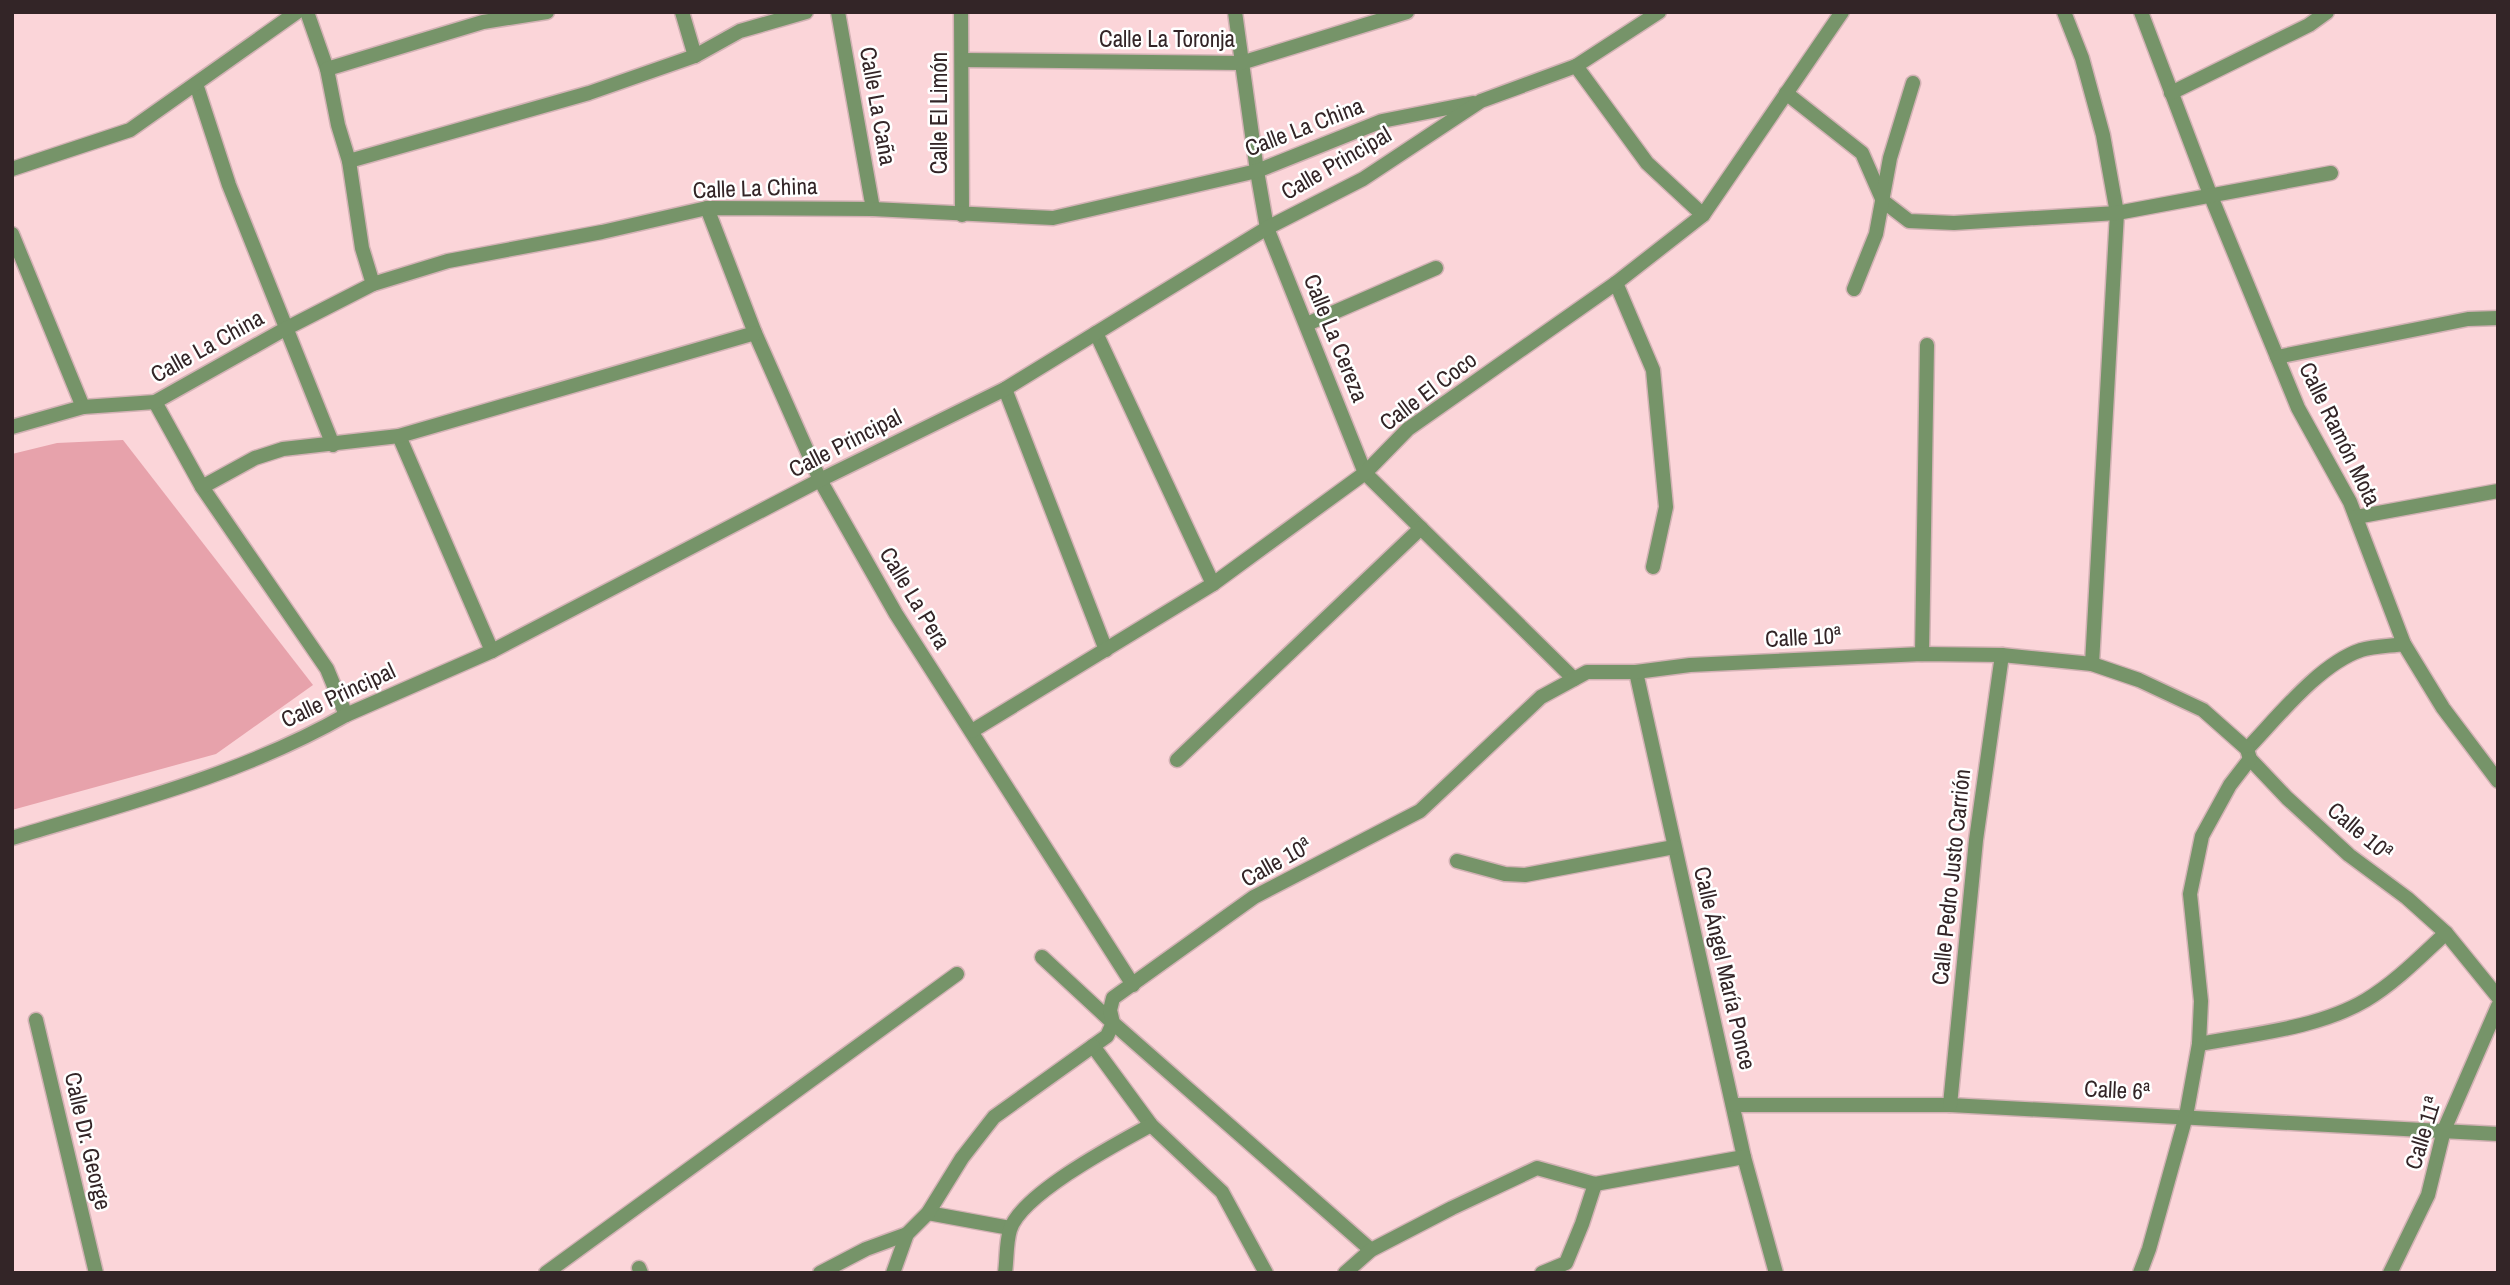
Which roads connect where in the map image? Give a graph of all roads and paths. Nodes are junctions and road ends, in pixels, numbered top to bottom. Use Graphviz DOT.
graph roads {
  1 [pos="297,12"];
  2 [pos="307,12"];
  3 [pos="547,12"];
  4 [pos="682,12"];
  5 [pos="806,12"];
  6 [pos="838,12"];
  7 [pos="961,12"];
  8 [pos="1235,12"];
  9 [pos="1406,12"];
  10 [pos="1660,12"];
  11 [pos="1842,12"];
  12 [pos="2064,12"];
  13 [pos="2141,12"];
  14 [pos="2327,12"];
  15 [pos="695,56"];
  16 [pos="962,60"];
  17 [pos="1241,63"];
  18 [pos="1576,66"];
  19 [pos="327,69"];
  20 [pos="1913,83"];
  21 [pos="196,84"];
  22 [pos="1786,93"];
  23 [pos="2171,93"];
  24 [pos="1481,101"];
  25 [pos="349,160"];
  26 [pos="12,169"];
  27 [pos="1257,171"];
  28 [pos="2331,173"];
  29 [pos="2210,194"];
  30 [pos="1883,201"];
  31 [pos="707,208"];
  32 [pos="873,209"];
  33 [pos="2117,213"];
  34 [pos="962,215"];
  35 [pos="1703,215"];
  36 [pos="1267,228"];
  37 [pos="14,242"];
  38 [pos="1436,268"];
  39 [pos="1616,284"];
  40 [pos="373,285"];
  41 [pos="1854,289"];
  42 [pos="2498,318"];
  43 [pos="1307,324"];
  44 [pos="285,328"];
  45 [pos="755,333"];
  46 [pos="1096,333"];
  47 [pos="1927,345"];
  48 [pos="2277,357"];
  49 [pos="1005,389"];
  50 [pos="155,402"];
  51 [pos="83,407"];
  52 [pos="12,427"];
  53 [pos="399,436"];
  54 [pos="334,445"];
  55 [pos="1365,473"];
  56 [pos="820,480"];
  57 [pos="202,487"];
  58 [pos="2498,491"];
  59 [pos="2356,517"];
  60 [pos="1421,528"];
  61 [pos="1653,567"];
  62 [pos="1213,584"];
  63 [pos="2404,644"];
  64 [pos="1106,650"];
  65 [pos="492,651"];
  66 [pos="1922,654"];
  67 [pos="2002,655"];
  68 [pos="2092,664"];
  69 [pos="1636,672"];
  70 [pos="1574,679"];
  71 [pos="346,715"];
  72 [pos="972,731"];
  73 [pos="2248,754"];
  74 [pos="1177,760"];
  75 [pos="2498,781"];
  76 [pos="12,838"];
  77 [pos="1674,847"];
  78 [pos="1457,861"];
  79 [pos="2446,933"];
  80 [pos="1042,957"];
  81 [pos="957,974"];
  82 [pos="1133,985"];
  83 [pos="2498,997"];
  84 [pos="2498,1006"];
  85 [pos="36,1020"];
  86 [pos="1113,1023"];
  87 [pos="2199,1044"];
  88 [pos="1093,1046"];
  89 [pos="1734,1105"];
  90 [pos="1950,1105"];
  91 [pos="2186,1116"];
  92 [pos="1151,1125"];
  93 [pos="2444,1130"];
  94 [pos="2498,1134"];
  95 [pos="1744,1157"];
  96 [pos="1595,1184"];
  97 [pos="928,1213"];
  98 [pos="1010,1228"];
  99 [pos="907,1234"];
  100 [pos="1371,1250"];
  101 [pos="1263,1272"];
  102 [pos="96,1273"];
  103 [pos="546,1273"];
  104 [pos="820,1273"];
  105 [pos="893,1273"];
  106 [pos="1005,1273"];
  107 [pos="1345,1273"];
  108 [pos="1542,1273"];
  109 [pos="1776,1273"];
  110 [pos="2140,1273"];
  111 [pos="2390,1273"];
  1 -- 21 [label="street"];
  2 -- 19 [label="street"];
  3 -- 19 [label="street"];
  4 -- 15 [label="street"];
  5 -- 15 [label="street"];
  6 -- 32 [label="street, Calle La Caña"];
  7 -- 16 [label="street, Calle El Limón"];
  8 -- 17 [label="street, Calle La Cereza"];
  9 -- 17 [label="street, Calle La Toronja"];
  10 -- 18 [label="street, Calle Principal"];
  11 -- 22 [label="street, Calle El Coco"];
  12 -- 33 [label="street"];
  13 -- 23 [label="street, Calle Ramón Mota"];
  14 -- 23 [label="street"];
  15 -- 25 [label="street"];
  16 -- 17 [label="street, Calle La Toronja"];
  16 -- 34 [label="street, Calle El Limón"];
  17 -- 27 [label="street, Calle La Cereza"];
  18 -- 24 [label="street, Calle Principal"];
  18 -- 35 [label="street"];
  19 -- 25 [label="street"];
  20 -- 30 [label="street"];
  21 -- 26 [label="street"];
  21 -- 44 [label="street"];
  22 -- 30 [label="street"];
  22 -- 35 [label="street, Calle El Coco"];
  23 -- 29 [label="street, Calle Ramón Mota"];
  24 -- 27 [label="street, Calle La China"];
  24 -- 36 [label="street, Calle Principal"];
  25 -- 40 [label="street"];
  27 -- 34 [label="street, Calle La China"];
  27 -- 36 [label="street, Calle La Cereza"];
  28 -- 29 [label="street"];
  29 -- 33 [label="street"];
  29 -- 48 [label="street, Calle Ramón Mota"];
  30 -- 33 [label="street"];
  30 -- 41 [label="street"];
  31 -- 32 [label="street, Calle La China"];
  31 -- 40 [label="street, Calle La China"];
  31 -- 45 [label="street, Calle La Pera"];
  32 -- 34 [label="street, Calle La China"];
  33 -- 68 [label="street"];
  35 -- 39 [label="street, Calle El Coco"];
  36 -- 43 [label="street, Calle La Cereza"];
  36 -- 46 [label="street, Calle Principal"];
  37 -- 51 [label="street"];
  38 -- 43 [label="street"];
  39 -- 55 [label="street, Calle El Coco"];
  39 -- 61 [label="street"];
  40 -- 44 [label="street, Calle La China"];
  42 -- 48 [label="street"];
  43 -- 55 [label="street, Calle La Cereza"];
  44 -- 50 [label="street, Calle La China"];
  44 -- 54 [label="street"];
  45 -- 53 [label="street"];
  45 -- 56 [label="street, Calle La Pera"];
  46 -- 49 [label="street, Calle Principal"];
  46 -- 62 [label="street"];
  47 -- 66 [label="street"];
  48 -- 59 [label="street, Calle Ramón Mota"];
  49 -- 56 [label="street, Calle Principal"];
  49 -- 64 [label="street"];
  50 -- 51 [label="street, Calle La China"];
  50 -- 57 [label="street"];
  51 -- 52 [label="street, Calle La China"];
  53 -- 54 [label="street"];
  53 -- 65 [label="street"];
  54 -- 57 [label="street"];
  55 -- 60 [label="street, Calle La Cereza"];
  55 -- 62 [label="street, Calle El Coco"];
  56 -- 65 [label="street, Calle Principal"];
  56 -- 72 [label="street, Calle La Pera"];
  57 -- 71 [label="street"];
  58 -- 59 [label="street"];
  59 -- 63 [label="street, Calle Ramón Mota"];
  60 -- 70 [label="street, Calle La Cereza"];
  60 -- 74 [label="street"];
  62 -- 64 [label="street, Calle El Coco"];
  63 -- 73 [label="street"];
  63 -- 75 [label="street, Calle Ramón Mota"];
  64 -- 72 [label="street, Calle El Coco"];
  65 -- 71 [label="street, Calle Principal"];
  66 -- 67 [label="street, Calle 10ª"];
  66 -- 69 [label="street, Calle 10ª"];
  67 -- 68 [label="street, Calle 10ª"];
  67 -- 90 [label="street, Calle Pedro Justo Carrión"];
  68 -- 73 [label="street, Calle 10ª"];
  69 -- 70 [label="street, Calle 10ª"];
  69 -- 77 [label="street, Calle Ángel María Ponce"];
  70 -- 82 [label="street, Calle 10ª"];
  71 -- 76 [label="street, Calle Principal"];
  72 -- 82 [label="street, Calle La Pera"];
  73 -- 79 [label="street, Calle 10ª"];
  73 -- 87 [label="street"];
  77 -- 78 [label="street"];
  77 -- 89 [label="street, Calle Ángel María Ponce"];
  79 -- 83 [label="street, Calle 10ª"];
  79 -- 87 [label="street"];
  80 -- 86 [label="street"];
  81 -- 103 [label="street"];
  82 -- 86 [label="street, Calle 10ª"];
  84 -- 93 [label="street, Calle 11ª"];
  85 -- 102 [label="street, Calle Dr. George"];
  86 -- 88 [label="street"];
  86 -- 100 [label="street"];
  87 -- 91 [label="street"];
  88 -- 92 [label="street"];
  88 -- 97 [label="street"];
  89 -- 90 [label="street, Calle 6ª"];
  89 -- 95 [label="street, Calle Ángel María Ponce"];
  90 -- 91 [label="street, Calle 6ª"];
  91 -- 93 [label="street, Calle 6ª"];
  91 -- 110 [label="street"];
  92 -- 98 [label="street"];
  92 -- 101 [label="street"];
  93 -- 94 [label="street, Calle 6ª"];
  93 -- 111 [label="street, Calle 11ª"];
  95 -- 96 [label="street"];
  95 -- 109 [label="street, Calle Ángel María Ponce"];
  96 -- 100 [label="street"];
  96 -- 108 [label="street"];
  97 -- 98 [label="street"];
  97 -- 99 [label="street"];
  98 -- 106 [label="street"];
  99 -- 104 [label="street"];
  99 -- 105 [label="street"];
  100 -- 107 [label="street"];
}
